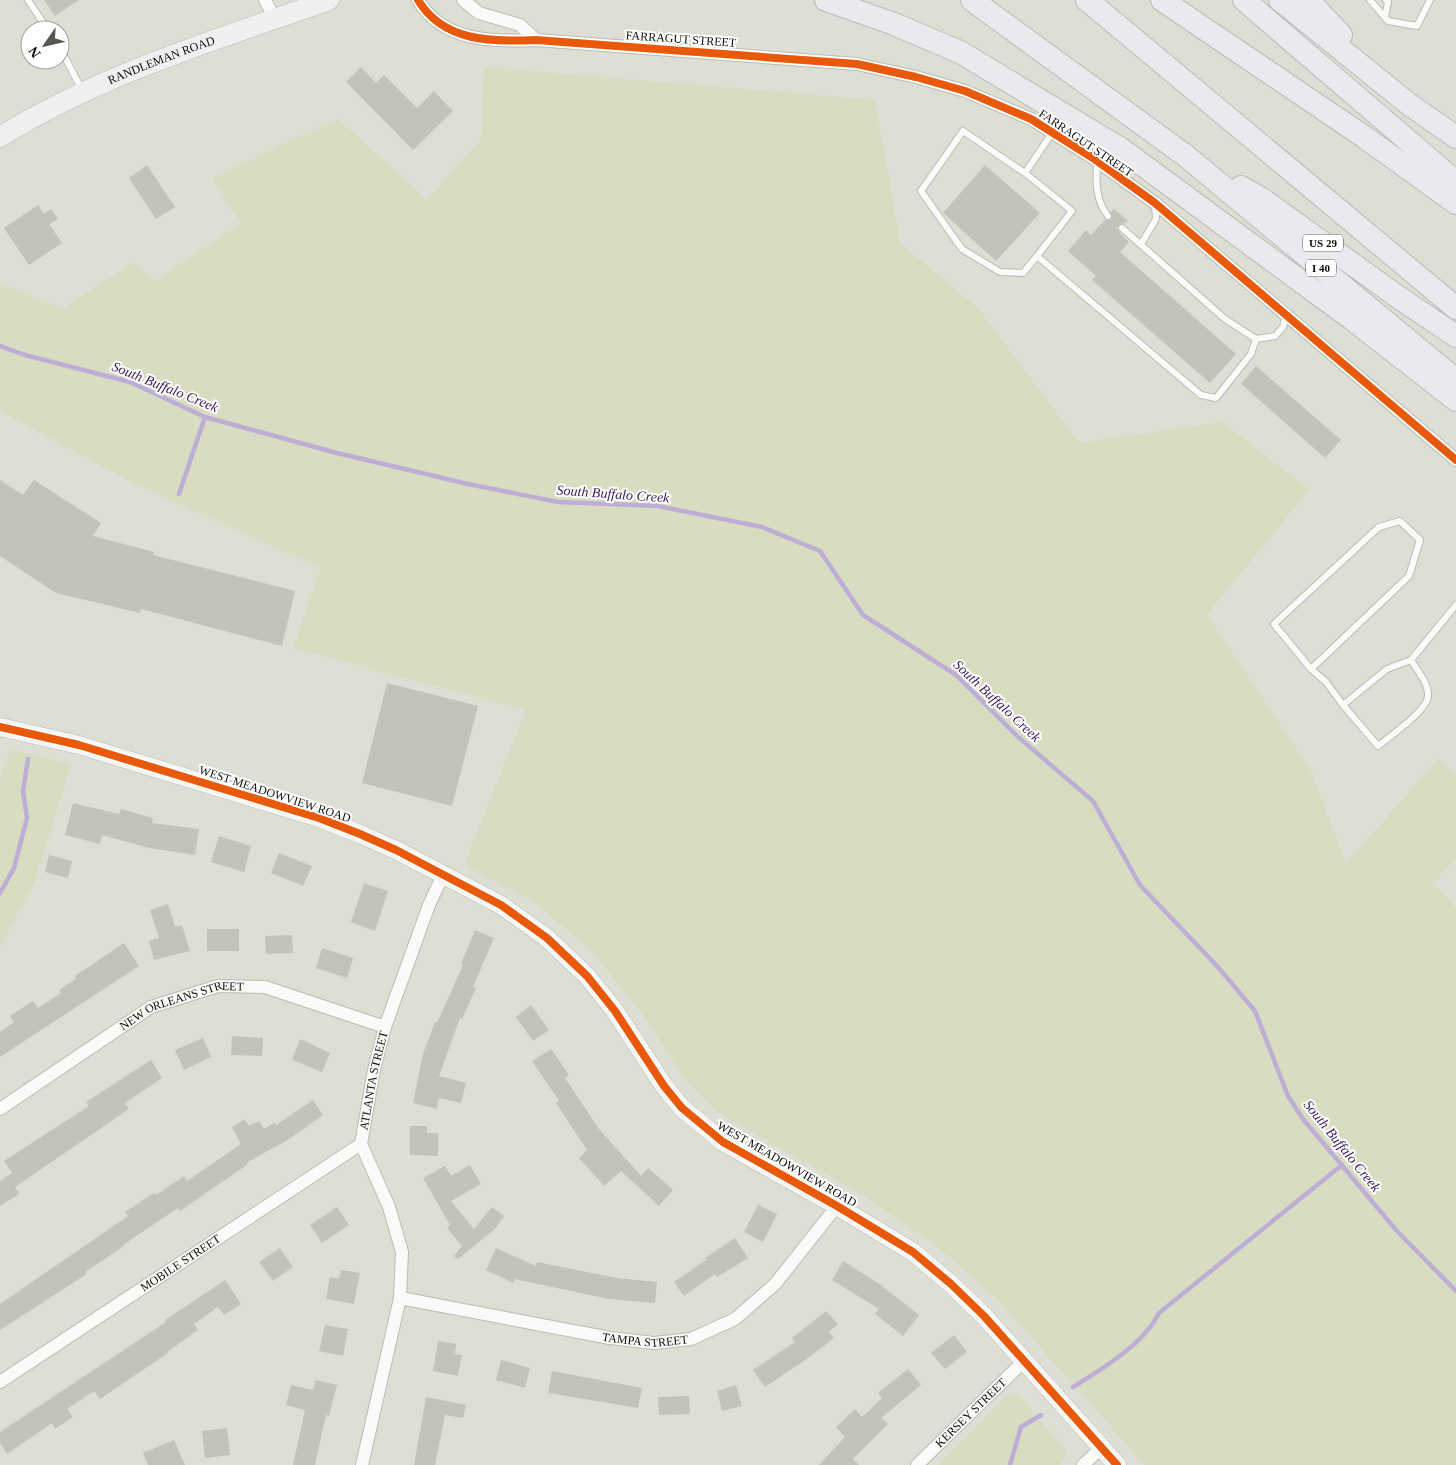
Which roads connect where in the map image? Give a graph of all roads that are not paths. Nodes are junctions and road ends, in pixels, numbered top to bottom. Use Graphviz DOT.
graph roads {
  1 [pos="28,0"];
  2 [pos="265,0"];
  3 [pos="329,0"];
  4 [pos="418,0"];
  5 [pos="463,0"];
  6 [pos="826,0"];
  7 [pos="972,0"];
  8 [pos="1087,0"];
  9 [pos="1162,0"];
  10 [pos="1244,0"];
  11 [pos="1280,0"];
  12 [pos="1308,0"];
  13 [pos="1370,0"];
  14 [pos="1386,0"];
  15 [pos="1430,0"];
  16 [pos="1386,17"];
  17 [pos="274,19"];
  18 [pos="41,20"];
  19 [pos="536,40"];
  20 [pos="70,67"];
  21 [pos="83,91"];
  22 [pos="1410,105"];
  23 [pos="1052,133"];
  24 [pos="0,137"];
  25 [pos="1456,137"];
  26 [pos="1186,156"];
  27 [pos="1097,161"];
  28 [pos="1025,173"];
  29 [pos="1456,182"];
  30 [pos="1155,203"];
  31 [pos="1456,203"];
  32 [pos="1108,216"];
  33 [pos="1122,228"];
  34 [pos="1141,244"];
  35 [pos="1037,256"];
  36 [pos="1456,308"];
  37 [pos="1286,315"];
  38 [pos="1456,336"];
  39 [pos="1256,339"];
  40 [pos="1456,380"];
  41 [pos="1456,400"];
  42 [pos="1456,460"];
  43 [pos="1456,605"];
  44 [pos="1411,660"];
  45 [pos="1311,669"];
  46 [pos="1343,705"];
  47 [pos="0,727"];
  48 [pos="443,874"];
  49 [pos="385,1027"];
  50 [pos="0,1109"];
  51 [pos="361,1144"];
  52 [pos="837,1206"];
  53 [pos="400,1298"];
  54 [pos="1024,1360"];
  55 [pos="0,1382"];
  56 [pos="1102,1448"];
  57 [pos="362,1465"];
  58 [pos="917,1465"];
  59 [pos="1083,1465"];
  60 [pos="1117,1465"];
  1 -- 18 [label="lane"];
  2 -- 17 [label="street"];
  3 -- 17 [label="main road, RANDLEMAN ROAD"];
  4 -- 19 [label="street, FARRAGUT STREET"];
  5 -- 19 [label="street"];
  6 -- 41 [label="highway"];
  7 -- 26 [label="highway, I 40"];
  8 -- 36 [label="highway"];
  9 -- 31 [label="highway"];
  10 -- 29 [label="highway"];
  11 -- 22 [label="highway"];
  12 -- 22 [label="highway"];
  13 -- 16 [label="lane"];
  14 -- 16 [label="lane"];
  15 -- 16 [label="lane"];
  17 -- 21 [label="main road, RANDLEMAN ROAD"];
  19 -- 23 [label="street, FARRAGUT STREET"];
  20 -- 21 [label="lane"];
  21 -- 24 [label="main road, RANDLEMAN ROAD"];
  22 -- 25 [label="highway"];
  23 -- 27 [label="street, FARRAGUT STREET"];
  23 -- 28 [label="lane"];
  26 -- 38 [label="highway, US 29"];
  26 -- 40 [label="highway, I 40"];
  27 -- 30 [label="street, FARRAGUT STREET"];
  27 -- 32 [label="lane"];
  28 -- 35 [label="lane"];
  28 -- 35 [label="lane"];
  30 -- 34 [label="lane"];
  30 -- 37 [label="street, FARRAGUT STREET"];
  33 -- 34 [label="lane"];
  34 -- 39 [label="lane"];
  35 -- 39 [label="lane"];
  37 -- 39 [label="lane"];
  37 -- 42 [label="street, FARRAGUT STREET"];
  43 -- 44 [label="lane"];
  44 -- 46 [label="lane"];
  44 -- 46 [label="lane"];
  45 -- 45 [label="lane"];
  45 -- 46 [label="lane"];
  47 -- 48 [label="street, WEST MEADOWVIEW ROAD"];
  48 -- 49 [label="street, ATLANTA STREET"];
  48 -- 52 [label="street, WEST MEADOWVIEW ROAD"];
  49 -- 50 [label="street, NEW ORLEANS STREET"];
  49 -- 51 [label="street, ATLANTA STREET"];
  51 -- 53 [label="street, ATLANTA STREET"];
  51 -- 55 [label="street, MOBILE STREET"];
  52 -- 53 [label="street, TAMPA STREET"];
  52 -- 54 [label="street, WEST MEADOWVIEW ROAD"];
  53 -- 57 [label="street, ATLANTA STREET"];
  54 -- 56 [label="street, WEST MEADOWVIEW ROAD"];
  54 -- 58 [label="street, KERSEY STREET"];
  56 -- 59 [label="street"];
  56 -- 60 [label="street, WEST MEADOWVIEW ROAD"];
}
